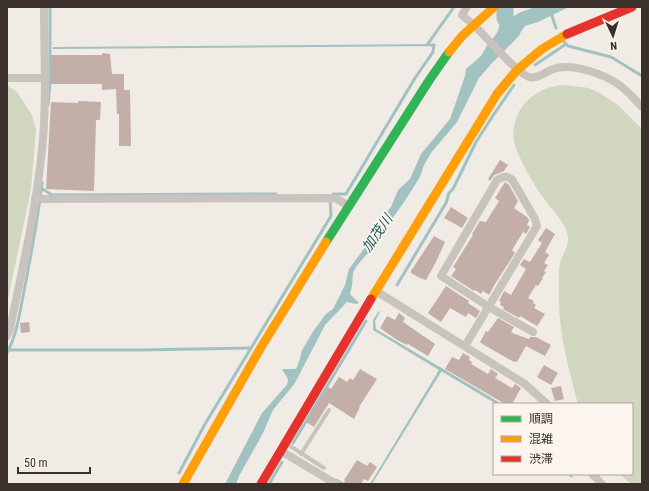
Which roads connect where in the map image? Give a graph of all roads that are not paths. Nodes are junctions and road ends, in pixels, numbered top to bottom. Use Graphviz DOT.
graph roads {
  1 [pos="44,7"];
  2 [pos="467,7"];
  3 [pos="494,7"];
  4 [pos="632,7"];
  5 [pos="474,25"];
  6 [pos="518,70"];
  7 [pos="7,78"];
  8 [pos="45,78"];
  9 [pos="642,107"];
  10 [pos="35,199"];
  11 [pos="349,206"];
  12 [pos="376,291"];
  13 [pos="489,307"];
  14 [pos="533,332"];
  15 [pos="7,336"];
  16 [pos="465,346"];
  17 [pos="546,403"];
  18 [pos="329,410"];
  19 [pos="284,447"];
  20 [pos="301,454"];
  21 [pos="324,468"];
  22 [pos="593,475"];
  23 [pos="183,484"];
  24 [pos="261,484"];
  25 [pos="336,484"];
  26 [pos="602,484"];
  1 -- 8 [label="street"];
  2 -- 5 [label="street"];
  3 -- 5 [label="street"];
  4 -- 6 [label="street"];
  5 -- 6 [label="street"];
  5 -- 11 [label="street"];
  6 -- 9 [label="street"];
  6 -- 12 [label="street"];
  7 -- 8 [label="street"];
  8 -- 10 [label="street"];
  10 -- 11 [label="street"];
  10 -- 15 [label="street"];
  11 -- 23 [label="street"];
  12 -- 16 [label="street"];
  12 -- 19 [label="street"];
  13 -- 13 [label="street"];
  13 -- 14 [label="street"];
  13 -- 16 [label="street"];
  16 -- 17 [label="street"];
  18 -- 20 [label="lane"];
  19 -- 20 [label="lane"];
  19 -- 24 [label="street"];
  19 -- 25 [label="street"];
  20 -- 21 [label="lane"];
  22 -- 26 [label="street"];
}
